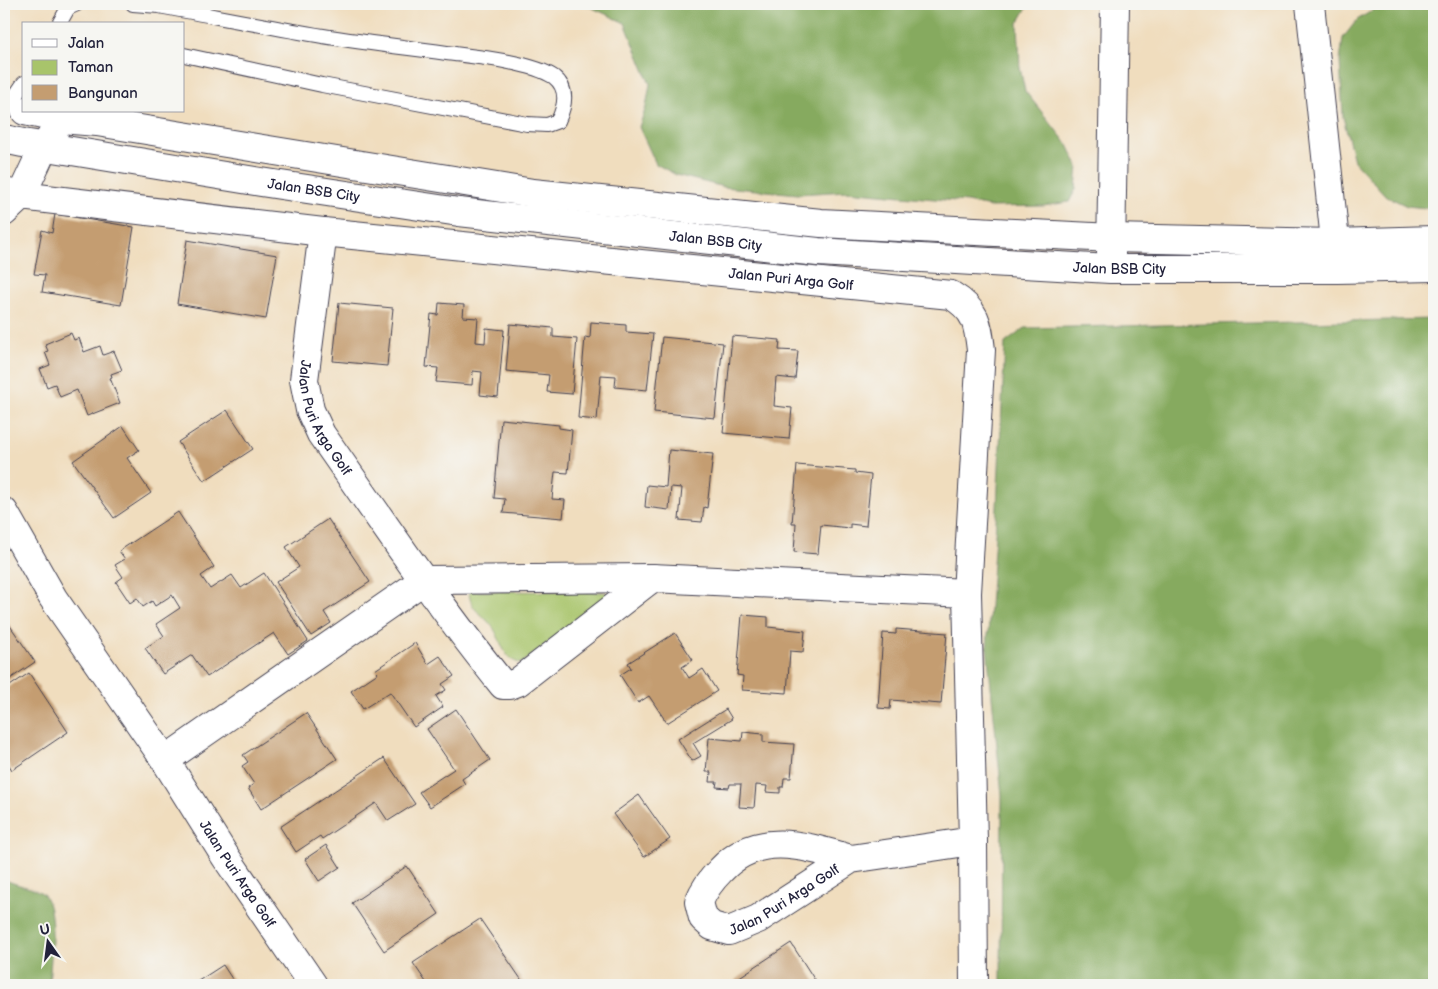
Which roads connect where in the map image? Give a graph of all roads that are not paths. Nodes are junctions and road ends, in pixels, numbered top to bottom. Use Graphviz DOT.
graph roads {
  1 [pos="76,4"];
  2 [pos="132,4"];
  3 [pos="1115,4"];
  4 [pos="1310,4"];
  5 [pos="60,22"];
  6 [pos="185,55"];
  7 [pos="22,88"];
  8 [pos="13,111"];
  9 [pos="26,112"];
  10 [pos="63,115"];
  11 [pos="4,139"];
  12 [pos="46,147"];
  13 [pos="10,200"];
  14 [pos="322,232"];
  15 [pos="1112,238"];
  16 [pos="1434,240"];
  17 [pos="1336,256"];
  18 [pos="1434,267"];
  19 [pos="1110,269"];
  20 [pos="4,512"];
  21 [pos="652,578"];
  22 [pos="424,580"];
  23 [pos="967,593"];
  24 [pos="165,760"];
  25 [pos="973,841"];
  26 [pos="851,859"];
  27 [pos="313,985"];
  28 [pos="974,985"];
  1 -- 5 [label="lane"];
  2 -- 6 [label="lane"];
  3 -- 15 [label="street"];
  4 -- 17 [label="street"];
  7 -- 8 [label="lane"];
  9 -- 10 [label="street, Jalan BSB City"];
  10 -- 12 [label="street, Jalan Puri Arga Golf"];
  10 -- 15 [label="street, Jalan BSB City"];
  11 -- 12 [label="street, Jalan BSB City"];
  12 -- 13 [label="street, Jalan Puri Arga Golf"];
  12 -- 19 [label="street, Jalan BSB City"];
  13 -- 14 [label="street, Jalan Puri Arga Golf"];
  14 -- 22 [label="street, Jalan Puri Arga Golf"];
  14 -- 23 [label="street, Jalan Puri Arga Golf"];
  15 -- 17 [label="street, Jalan BSB City"];
  15 -- 19 [label="street"];
  16 -- 17 [label="street, Jalan BSB City"];
  17 -- 18 [label="street, Jalan BSB City"];
  17 -- 19 [label="street, Jalan BSB City"];
  20 -- 24 [label="street, Jalan Puri Arga Golf"];
  21 -- 22 [label="street"];
  21 -- 22 [label="street, Jalan Puri Arga Golf"];
  21 -- 23 [label="street"];
  22 -- 24 [label="street"];
  23 -- 25 [label="street, Jalan Puri Arga Golf"];
  24 -- 27 [label="street, Jalan Puri Arga Golf"];
  25 -- 26 [label="street, Jalan Puri Arga Golf"];
  25 -- 28 [label="street, Jalan Puri Arga Golf"];
  26 -- 26 [label="street, Jalan Puri Arga Golf"];
}
